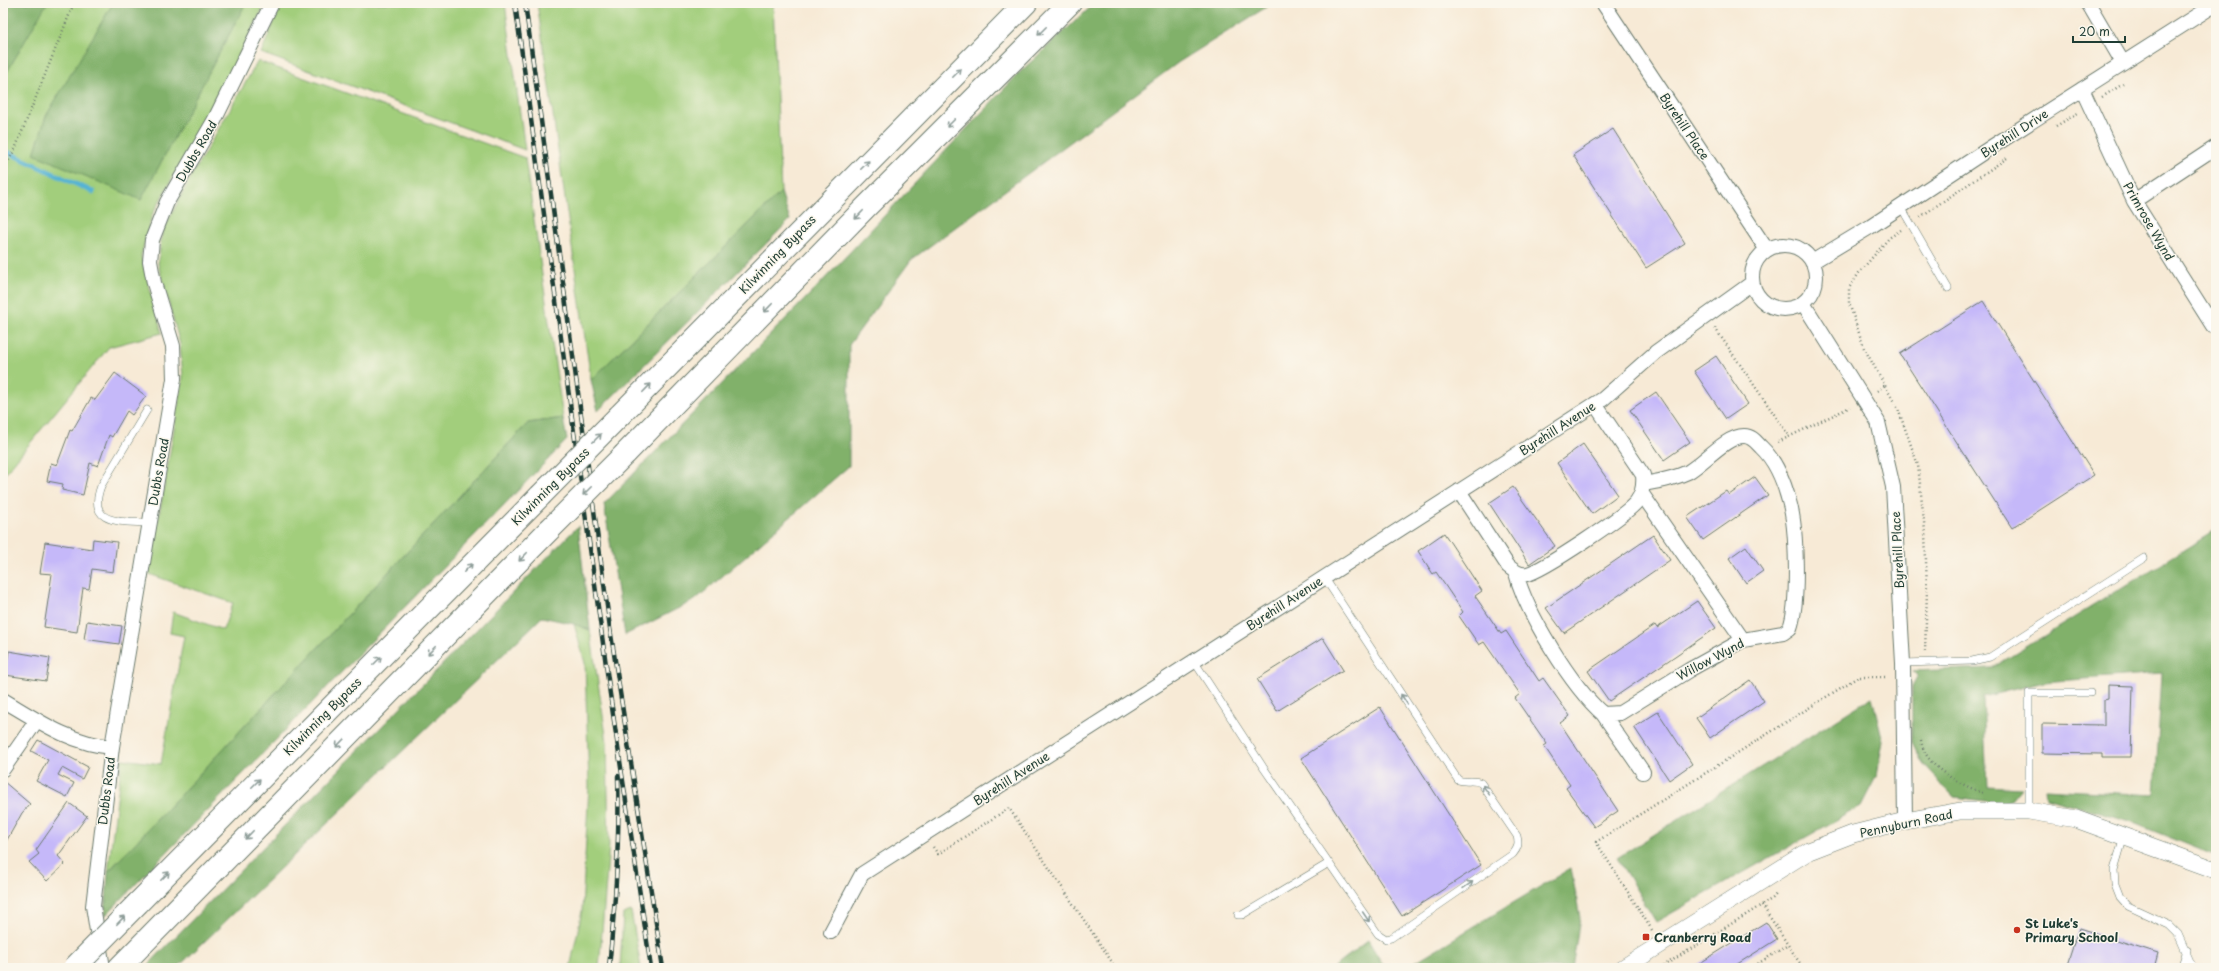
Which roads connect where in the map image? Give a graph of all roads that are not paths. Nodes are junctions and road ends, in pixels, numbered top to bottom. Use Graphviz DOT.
graph roads {
  1 [pos="272,3"];
  2 [pos="1026,3"];
  3 [pos="1070,3"];
  4 [pos="1603,3"];
  5 [pos="2088,3"];
  6 [pos="2216,4"];
  7 [pos="2124,63"];
  8 [pos="2082,90"];
  9 [pos="2216,147"];
  10 [pos="2134,201"];
  11 [pos="1901,206"];
  12 [pos="1767,250"];
  13 [pos="1812,262"];
  14 [pos="1752,283"];
  15 [pos="1948,288"];
  16 [pos="1803,303"];
  17 [pos="2213,326"];
  18 [pos="1595,404"];
  19 [pos="147,410"];
  20 [pos="1643,489"];
  21 [pos="1459,491"];
  22 [pos="150,523"];
  23 [pos="2144,558"];
  24 [pos="1516,573"];
  25 [pos="1324,577"];
  26 [pos="1743,640"];
  27 [pos="1194,661"];
  28 [pos="1903,662"];
  29 [pos="2090,693"];
  30 [pos="3,700"];
  31 [pos="1603,714"];
  32 [pos="37,720"];
  33 [pos="112,747"];
  34 [pos="3,769"];
  35 [pos="1643,772"];
  36 [pos="2029,811"];
  37 [pos="1906,821"];
  38 [pos="2124,835"];
  39 [pos="1329,863"];
  40 [pos="2216,870"];
  41 [pos="1238,914"];
  42 [pos="831,932"];
  43 [pos="2187,950"];
  44 [pos="74,968"];
  45 [pos="103,968"];
  46 [pos="119,968"];
  47 [pos="1623,968"];
  48 [pos="2181,968"];
  49 [pos="2193,968"];
  1 -- 22 [label="street, Dubbs Road"];
  44 -- 2 [label="highway, Kilwinning Bypass, one-way, bridge"];
  3 -- 46 [label="highway, one-way, bridge"];
  4 -- 12 [label="street, Byrehill Place"];
  5 -- 7 [label="street"];
  6 -- 7 [label="street, Byrehill Drive"];
  7 -- 8 [label="street, Byrehill Drive"];
  8 -- 10 [label="street, Primrose Wynd"];
  8 -- 11 [label="street, Byrehill Drive"];
  9 -- 10 [label="street"];
  10 -- 17 [label="street, Primrose Wynd"];
  11 -- 13 [label="street, Byrehill Drive"];
  11 -- 15 [label="lane"];
  12 -- 13 [label="street"];
  12 -- 14 [label="street"];
  13 -- 16 [label="street"];
  14 -- 16 [label="street"];
  14 -- 18 [label="street, Byrehill Avenue"];
  16 -- 28 [label="street, Byrehill Place"];
  18 -- 20 [label="street"];
  18 -- 21 [label="street, Byrehill Avenue"];
  19 -- 22 [label="lane"];
  20 -- 24 [label="street"];
  20 -- 26 [label="street"];
  20 -- 26 [label="street, Willow Wynd"];
  21 -- 24 [label="street"];
  21 -- 25 [label="street, Byrehill Avenue"];
  22 -- 33 [label="street, Dubbs Road"];
  23 -- 28 [label="lane"];
  24 -- 31 [label="street"];
  25 -- 27 [label="street, Byrehill Avenue"];
  39 -- 25 [label="lane, one-way"];
  26 -- 31 [label="street, Willow Wynd"];
  27 -- 39 [label="lane"];
  27 -- 42 [label="street, Byrehill Avenue"];
  28 -- 37 [label="street, Byrehill Place"];
  29 -- 36 [label="lane"];
  30 -- 32 [label="street"];
  31 -- 35 [label="street"];
  32 -- 33 [label="street"];
  32 -- 34 [label="street"];
  33 -- 45 [label="street, Dubbs Road"];
  36 -- 37 [label="street, Pennyburn Road"];
  36 -- 38 [label="street, Pennyburn Road"];
  37 -- 47 [label="street, Pennyburn Road"];
  38 -- 40 [label="street, Pennyburn Road"];
  38 -- 43 [label="lane"];
  39 -- 41 [label="lane"];
  43 -- 48 [label="lane"];
  43 -- 49 [label="lane"];
}
